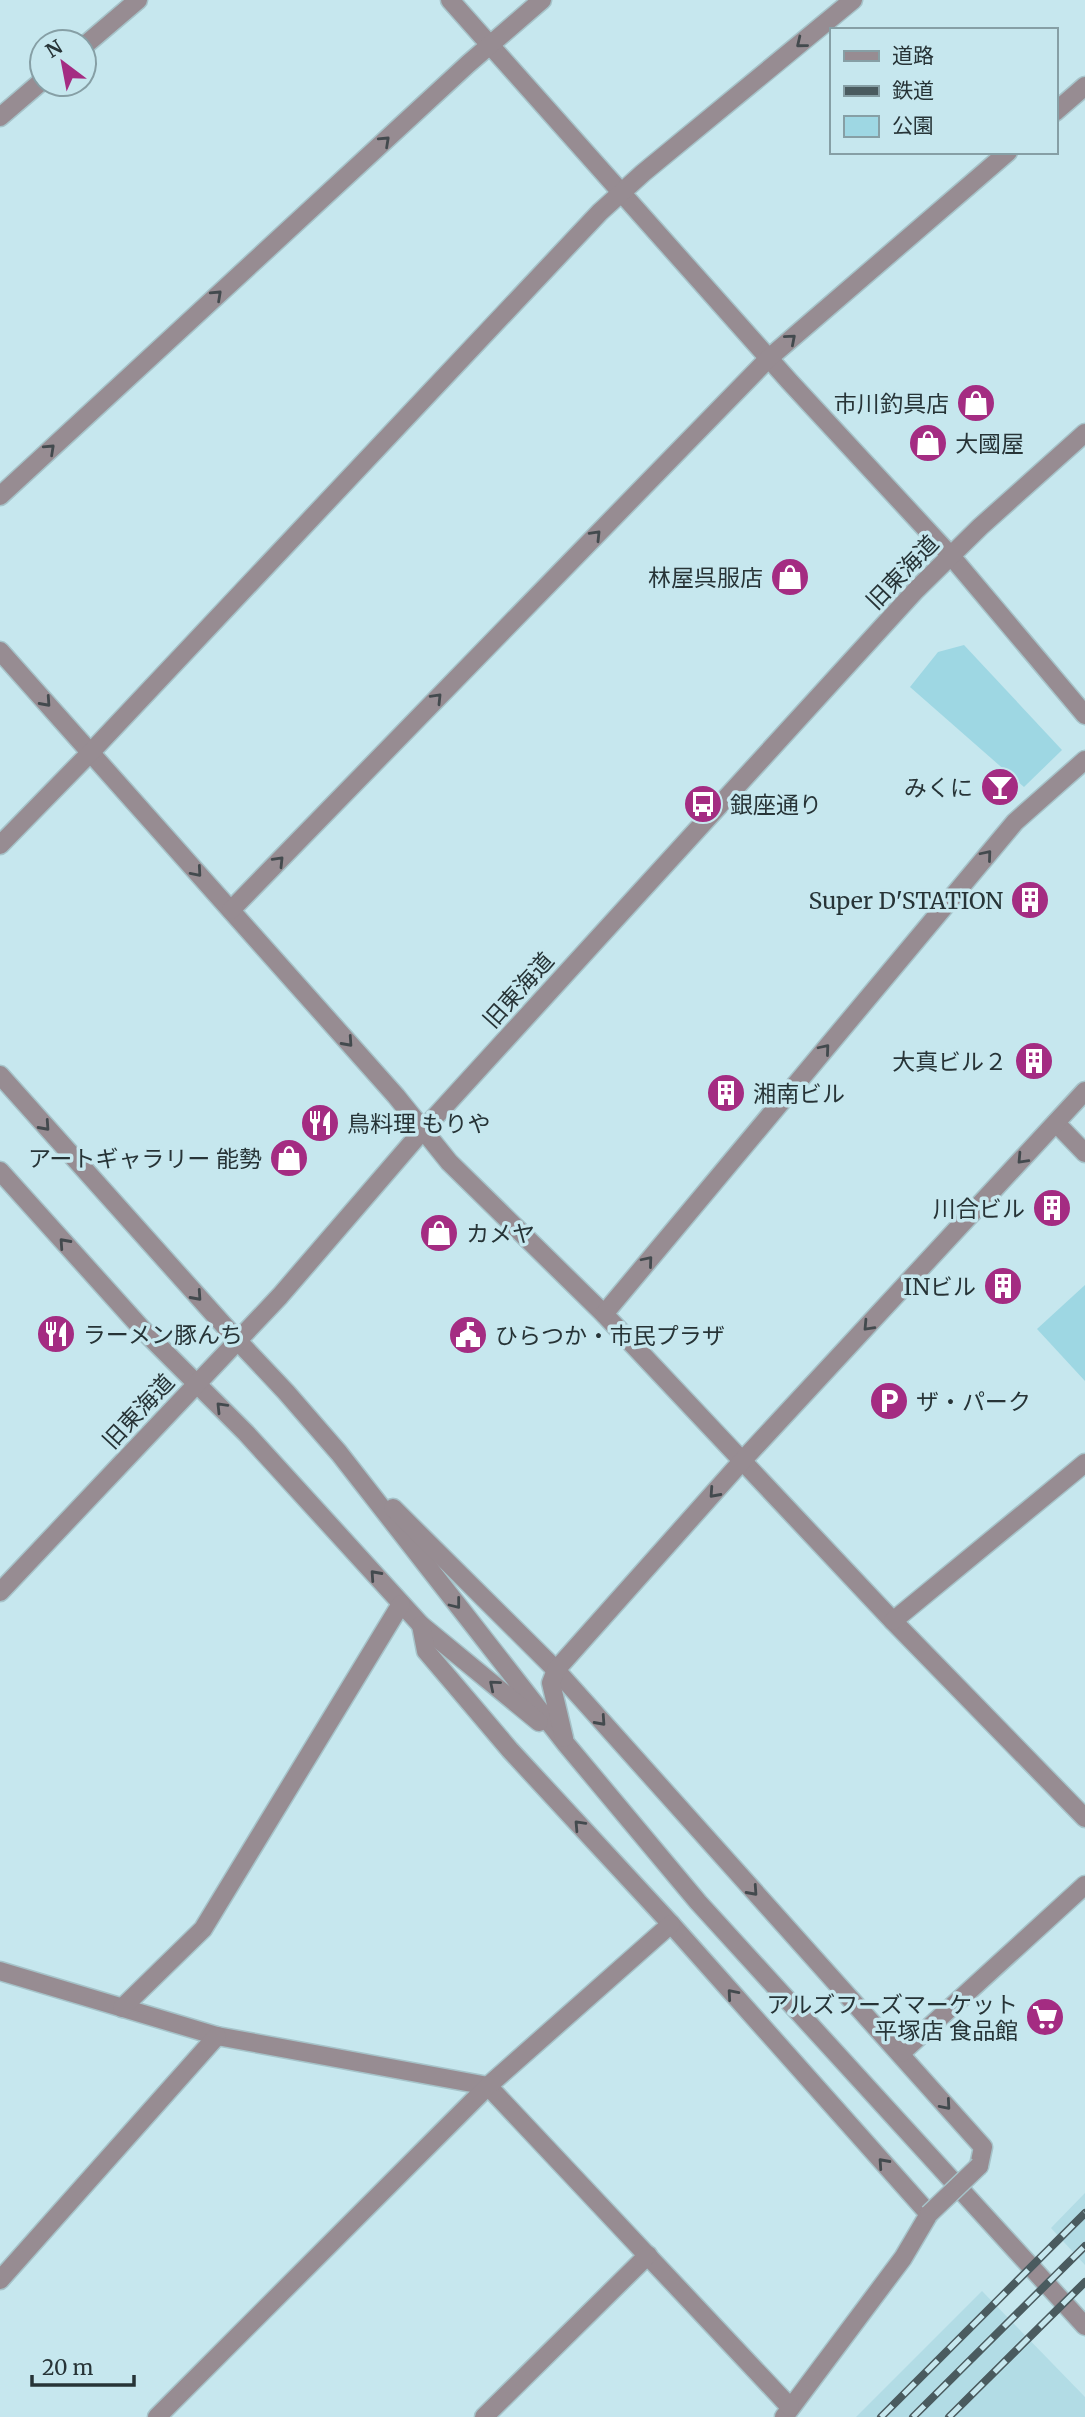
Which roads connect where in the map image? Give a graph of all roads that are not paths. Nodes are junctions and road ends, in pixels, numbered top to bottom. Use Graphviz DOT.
graph roads {
  1 [pos="138,0"];
  2 [pos="450,0"];
  3 [pos="542,0"];
  4 [pos="853,0"];
  5 [pos="98,34"];
  6 [pos="491,45"];
  7 [pos="1085,86"];
  8 [pos="28,93"];
  9 [pos="1057,110"];
  10 [pos="0,117"];
  11 [pos="1006,154"];
  12 [pos="622,192"];
  13 [pos="769,358"];
  14 [pos="1085,433"];
  15 [pos="0,496"];
  16 [pos="951,556"];
  17 [pos="0,651"];
  18 [pos="1085,715"];
  19 [pos="91,752"];
  20 [pos="1085,760"];
  21 [pos="0,845"];
  22 [pos="231,910"];
  23 [pos="0,1075"];
  24 [pos="1085,1091"];
  25 [pos="1056,1123"];
  26 [pos="423,1130"];
  27 [pos="1085,1153"];
  28 [pos="0,1171"];
  29 [pos="604,1314"];
  30 [pos="237,1340"];
  31 [pos="197,1383"];
  32 [pos="339,1453"];
  33 [pos="743,1460"];
  34 [pos="1085,1463"];
  35 [pos="0,1592"];
  36 [pos="401,1604"];
  37 [pos="893,1621"];
  38 [pos="421,1625"];
  39 [pos="556,1670"];
  40 [pos="566,1744"];
  41 [pos="1085,1818"];
  42 [pos="1085,1885"];
  43 [pos="671,1924"];
  44 [pos="0,1971"];
  45 [pos="122,2008"];
  46 [pos="217,2036"];
  47 [pos="901,2053"];
  48 [pos="488,2085"];
  49 [pos="929,2214"];
  50 [pos="648,2255"];
  51 [pos="0,2280"];
  52 [pos="1085,2326"];
  53 [pos="787,2412"];
  54 [pos="157,2417"];
  55 [pos="484,2417"];
  1 -- 5 [label="street"];
  2 -- 6 [label="street"];
  3 -- 6 [label="street"];
  4 -- 12 [label="street, one-way"];
  6 -- 12 [label="street"];
  15 -- 6 [label="street, one-way"];
  7 -- 9 [label="street"];
  8 -- 10 [label="street"];
  13 -- 11 [label="street, one-way"];
  12 -- 13 [label="street"];
  12 -- 19 [label="street"];
  13 -- 16 [label="street"];
  22 -- 13 [label="street, one-way"];
  14 -- 16 [label="street, 旧東海道"];
  16 -- 18 [label="street"];
  16 -- 26 [label="street, 旧東海道"];
  17 -- 19 [label="street, one-way"];
  19 -- 21 [label="street"];
  19 -- 22 [label="street, one-way"];
  29 -- 20 [label="street, one-way"];
  22 -- 26 [label="street, one-way"];
  23 -- 30 [label="street, one-way"];
  24 -- 25 [label="street"];
  25 -- 27 [label="street"];
  25 -- 33 [label="street, one-way"];
  26 -- 29 [label="street"];
  26 -- 30 [label="street, 旧東海道"];
  31 -- 28 [label="street, one-way"];
  29 -- 33 [label="street"];
  30 -- 31 [label="street, 旧東海道"];
  30 -- 32 [label="street"];
  31 -- 35 [label="street, 旧東海道"];
  36 -- 31 [label="street, one-way"];
  32 -- 39 [label="street"];
  32 -- 40 [label="street, one-way"];
  33 -- 37 [label="street"];
  33 -- 39 [label="street, one-way"];
  34 -- 37 [label="street"];
  36 -- 38 [label="street"];
  36 -- 45 [label="street"];
  37 -- 41 [label="street"];
  40 -- 38 [label="street, one-way"];
  43 -- 38 [label="street, one-way"];
  39 -- 40 [label="street"];
  39 -- 47 [label="street, one-way"];
  40 -- 52 [label="street"];
  42 -- 47 [label="street"];
  43 -- 48 [label="street"];
  49 -- 43 [label="street, one-way"];
  44 -- 45 [label="street"];
  45 -- 46 [label="street"];
  46 -- 48 [label="street"];
  46 -- 51 [label="street"];
  47 -- 49 [label="street, one-way, bridge"];
  48 -- 50 [label="street"];
  48 -- 54 [label="street"];
  49 -- 53 [label="street"];
  50 -- 53 [label="street"];
  50 -- 55 [label="street"];
}
